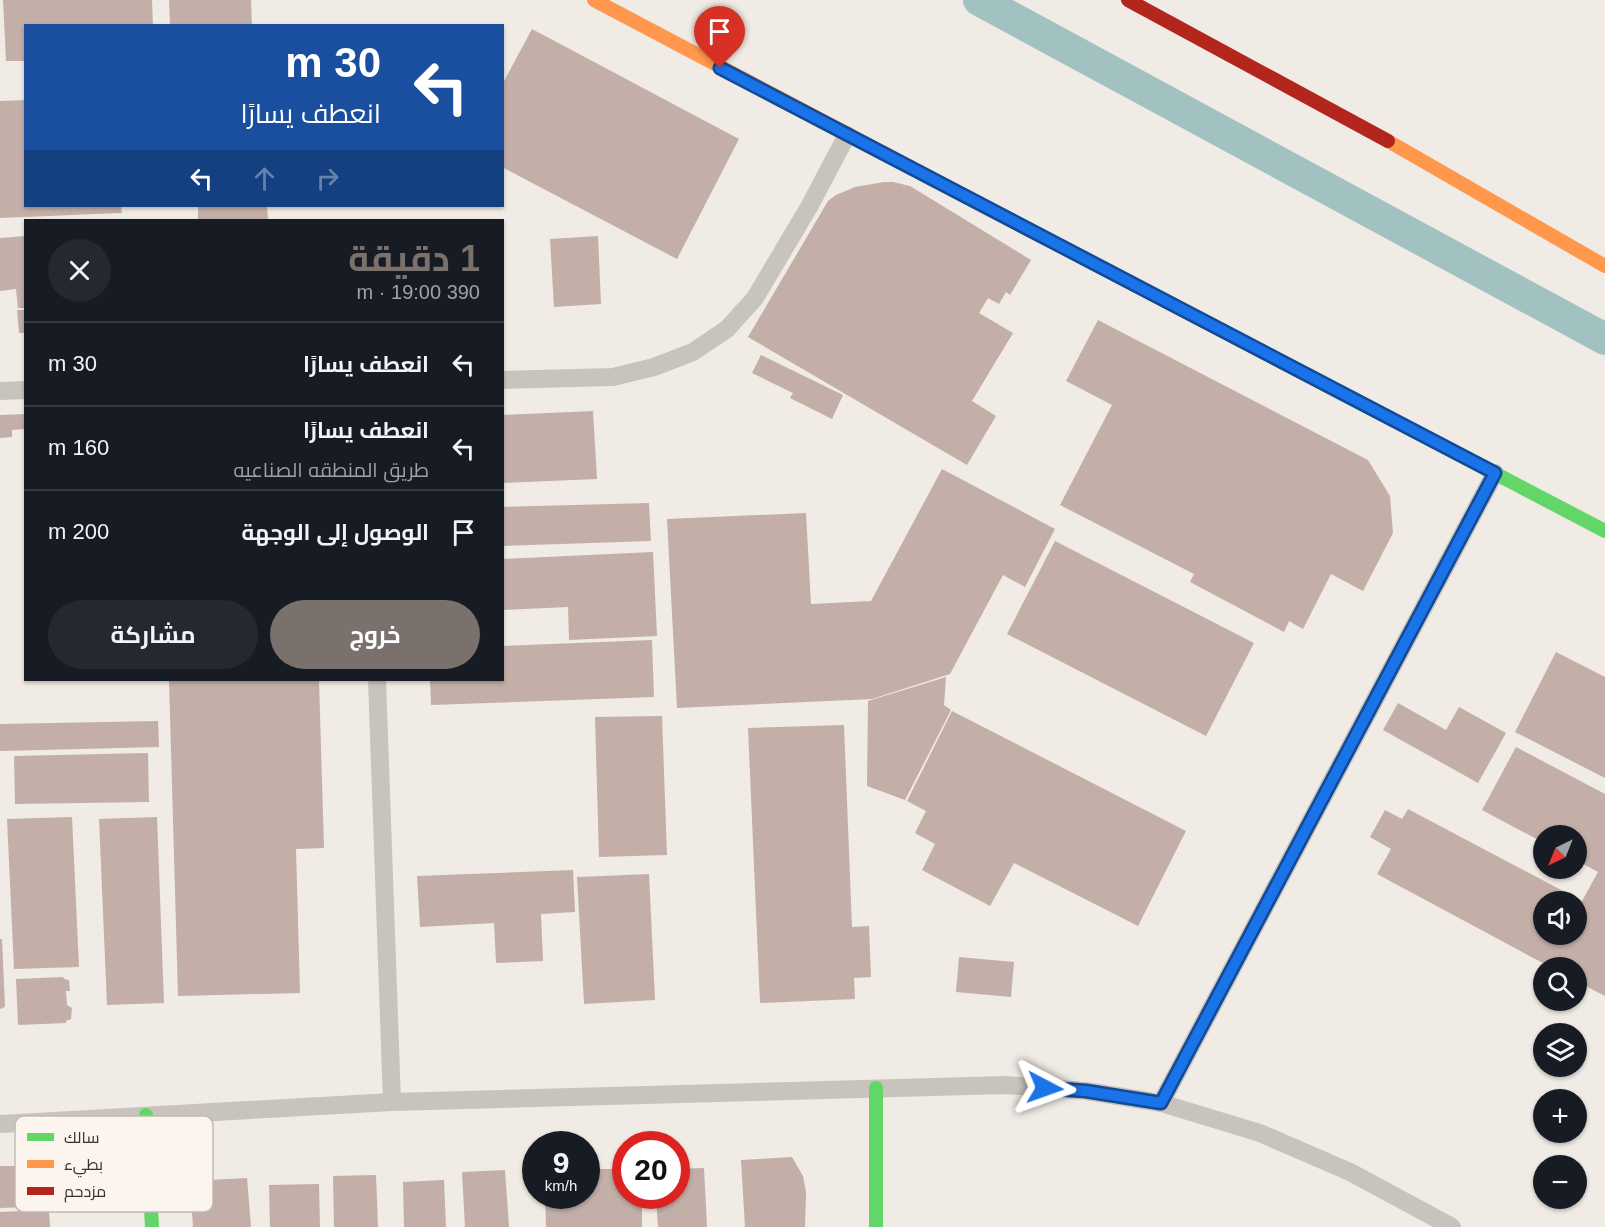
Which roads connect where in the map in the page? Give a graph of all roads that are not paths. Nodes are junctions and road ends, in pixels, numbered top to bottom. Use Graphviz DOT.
graph roads {
  1 [pos="594,0"];
  2 [pos="1128,0"];
  3 [pos="847,135"];
  4 [pos="1605,266"];
  5 [pos="504,380"];
  6 [pos="24,390"];
  7 [pos="0,391"];
  8 [pos="1495,473"];
  9 [pos="1605,531"];
  10 [pos="378,681"];
  11 [pos="876,1088"];
  12 [pos="392,1102"];
  13 [pos="1161,1103"];
  14 [pos="146,1115"];
  15 [pos="130,1116"];
  16 [pos="15,1123"];
  17 [pos="0,1124"];
  18 [pos="151,1212"];
  19 [pos="152,1227"];
  20 [pos="876,1227"];
  21 [pos="1452,1227"];
  1 -- 3 [label="main road"];
  2 -- 4 [label="main road"];
  3 -- 5 [label="lane"];
  3 -- 8 [label="main road"];
  6 -- 7 [label="lane"];
  8 -- 9 [label="main road"];
  8 -- 13 [label="lane"];
  10 -- 12 [label="lane"];
  11 -- 12 [label="lane"];
  11 -- 13 [label="lane"];
  11 -- 20 [label="main road"];
  12 -- 14 [label="lane"];
  13 -- 21 [label="lane"];
  14 -- 15 [label="lane"];
  16 -- 17 [label="lane"];
  18 -- 19 [label="main road"];
}
